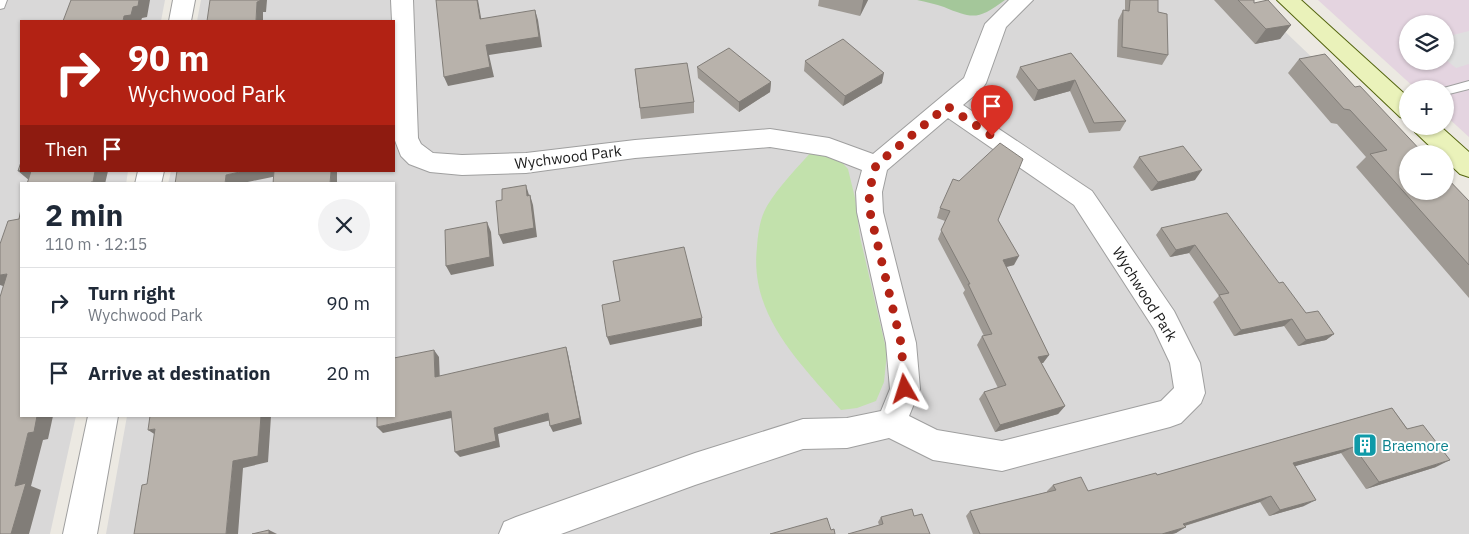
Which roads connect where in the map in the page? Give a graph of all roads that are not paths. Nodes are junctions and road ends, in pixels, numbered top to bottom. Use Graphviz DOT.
graph roads {
  1 [pos="2,0"];
  2 [pos="184,0"];
  3 [pos="402,0"];
  4 [pos="1022,0"];
  5 [pos="1288,0"];
  6 [pos="0,6"];
  7 [pos="180,20"];
  8 [pos="1469,85"];
  9 [pos="1454,88"];
  10 [pos="1399,100"];
  11 [pos="947,106"];
  12 [pos="1434,135"];
  13 [pos="876,165"];
  14 [pos="1469,168"];
  15 [pos="103,417"];
  16 [pos="891,423"];
  17 [pos="80,534"];
  18 [pos="516,534"];
  1 -- 6 [label="lane"];
  2 -- 7 [label="street"];
  3 -- 13 [label="street, Wychwood Park"];
  4 -- 11 [label="street"];
  5 -- 10 [label="street"];
  8 -- 9 [label="lane"];
  11 -- 13 [label="street"];
  11 -- 16 [label="street, Wychwood Park"];
  12 -- 14 [label="street"];
  13 -- 16 [label="street"];
  15 -- 17 [label="street"];
  16 -- 18 [label="street"];
}
